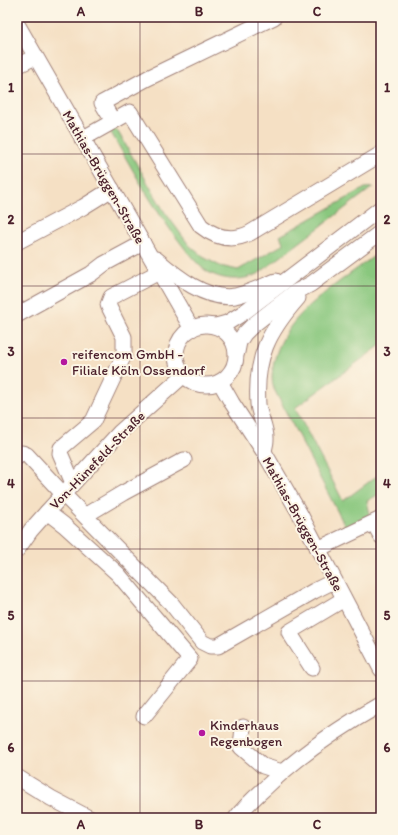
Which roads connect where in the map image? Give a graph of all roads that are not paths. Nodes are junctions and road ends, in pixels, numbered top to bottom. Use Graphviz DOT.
graph roads {
  1 [pos="274,17"];
  2 [pos="17,24"];
  3 [pos="35,57"];
  4 [pos="17,66"];
  5 [pos="113,121"];
  6 [pos="82,140"];
  7 [pos="381,154"];
  8 [pos="112,189"];
  9 [pos="381,208"];
  10 [pos="381,232"];
  11 [pos="17,242"];
  12 [pos="144,245"];
  13 [pos="316,257"];
  14 [pos="159,272"];
  15 [pos="311,284"];
  16 [pos="17,315"];
  17 [pos="216,326"];
  18 [pos="192,329"];
  19 [pos="237,352"];
  20 [pos="184,375"];
  21 [pos="220,382"];
  22 [pos="264,452"];
  23 [pos="17,457"];
  24 [pos="184,460"];
  25 [pos="68,488"];
  26 [pos="47,512"];
  27 [pos="86,515"];
  28 [pos="379,526"];
  29 [pos="318,549"];
  30 [pos="17,550"];
  31 [pos="334,581"];
  32 [pos="344,599"];
  33 [pos="312,668"];
  34 [pos="381,669"];
  35 [pos="381,704"];
  36 [pos="144,716"];
  37 [pos="243,726"];
  38 [pos="282,772"];
  39 [pos="17,777"];
  40 [pos="89,818"];
  41 [pos="236,818"];
  1 -- 5 [label="street"];
  2 -- 3 [label="street, Mathias-Brüggen-Straße"];
  3 -- 4 [label="street"];
  3 -- 6 [label="street, Mathias-Brüggen-Straße"];
  5 -- 6 [label="street"];
  5 -- 7 [label="street"];
  6 -- 8 [label="street, Mathias-Brüggen-Straße"];
  8 -- 11 [label="street"];
  8 -- 12 [label="street, Mathias-Brüggen-Straße"];
  9 -- 13 [label="street"];
  10 -- 15 [label="street"];
  12 -- 13 [label="street"];
  12 -- 14 [label="street, Mathias-Brüggen-Straße"];
  12 -- 16 [label="street"];
  13 -- 17 [label="street"];
  14 -- 18 [label="street, Mathias-Brüggen-Straße"];
  14 -- 25 [label="street"];
  15 -- 19 [label="street"];
  15 -- 22 [label="street"];
  17 -- 18 [label="street"];
  17 -- 19 [label="street"];
  18 -- 20 [label="street"];
  19 -- 21 [label="street"];
  20 -- 21 [label="street"];
  20 -- 25 [label="street, Von-Hünefeld-Straße"];
  21 -- 22 [label="street, Mathias-Brüggen-Straße"];
  22 -- 29 [label="street, Mathias-Brüggen-Straße"];
  23 -- 25 [label="street"];
  24 -- 27 [label="street"];
  25 -- 26 [label="street, Von-Hünefeld-Straße"];
  25 -- 27 [label="street"];
  26 -- 30 [label="street, Von-Hünefeld-Straße"];
  26 -- 36 [label="street"];
  27 -- 31 [label="street"];
  28 -- 29 [label="street"];
  29 -- 31 [label="street, Mathias-Brüggen-Straße"];
  31 -- 32 [label="street, Mathias-Brüggen-Straße"];
  32 -- 33 [label="street"];
  32 -- 34 [label="street, Mathias-Brüggen-Straße"];
  35 -- 38 [label="street"];
  37 -- 38 [label="street"];
  38 -- 41 [label="street"];
  39 -- 40 [label="street"];
}
